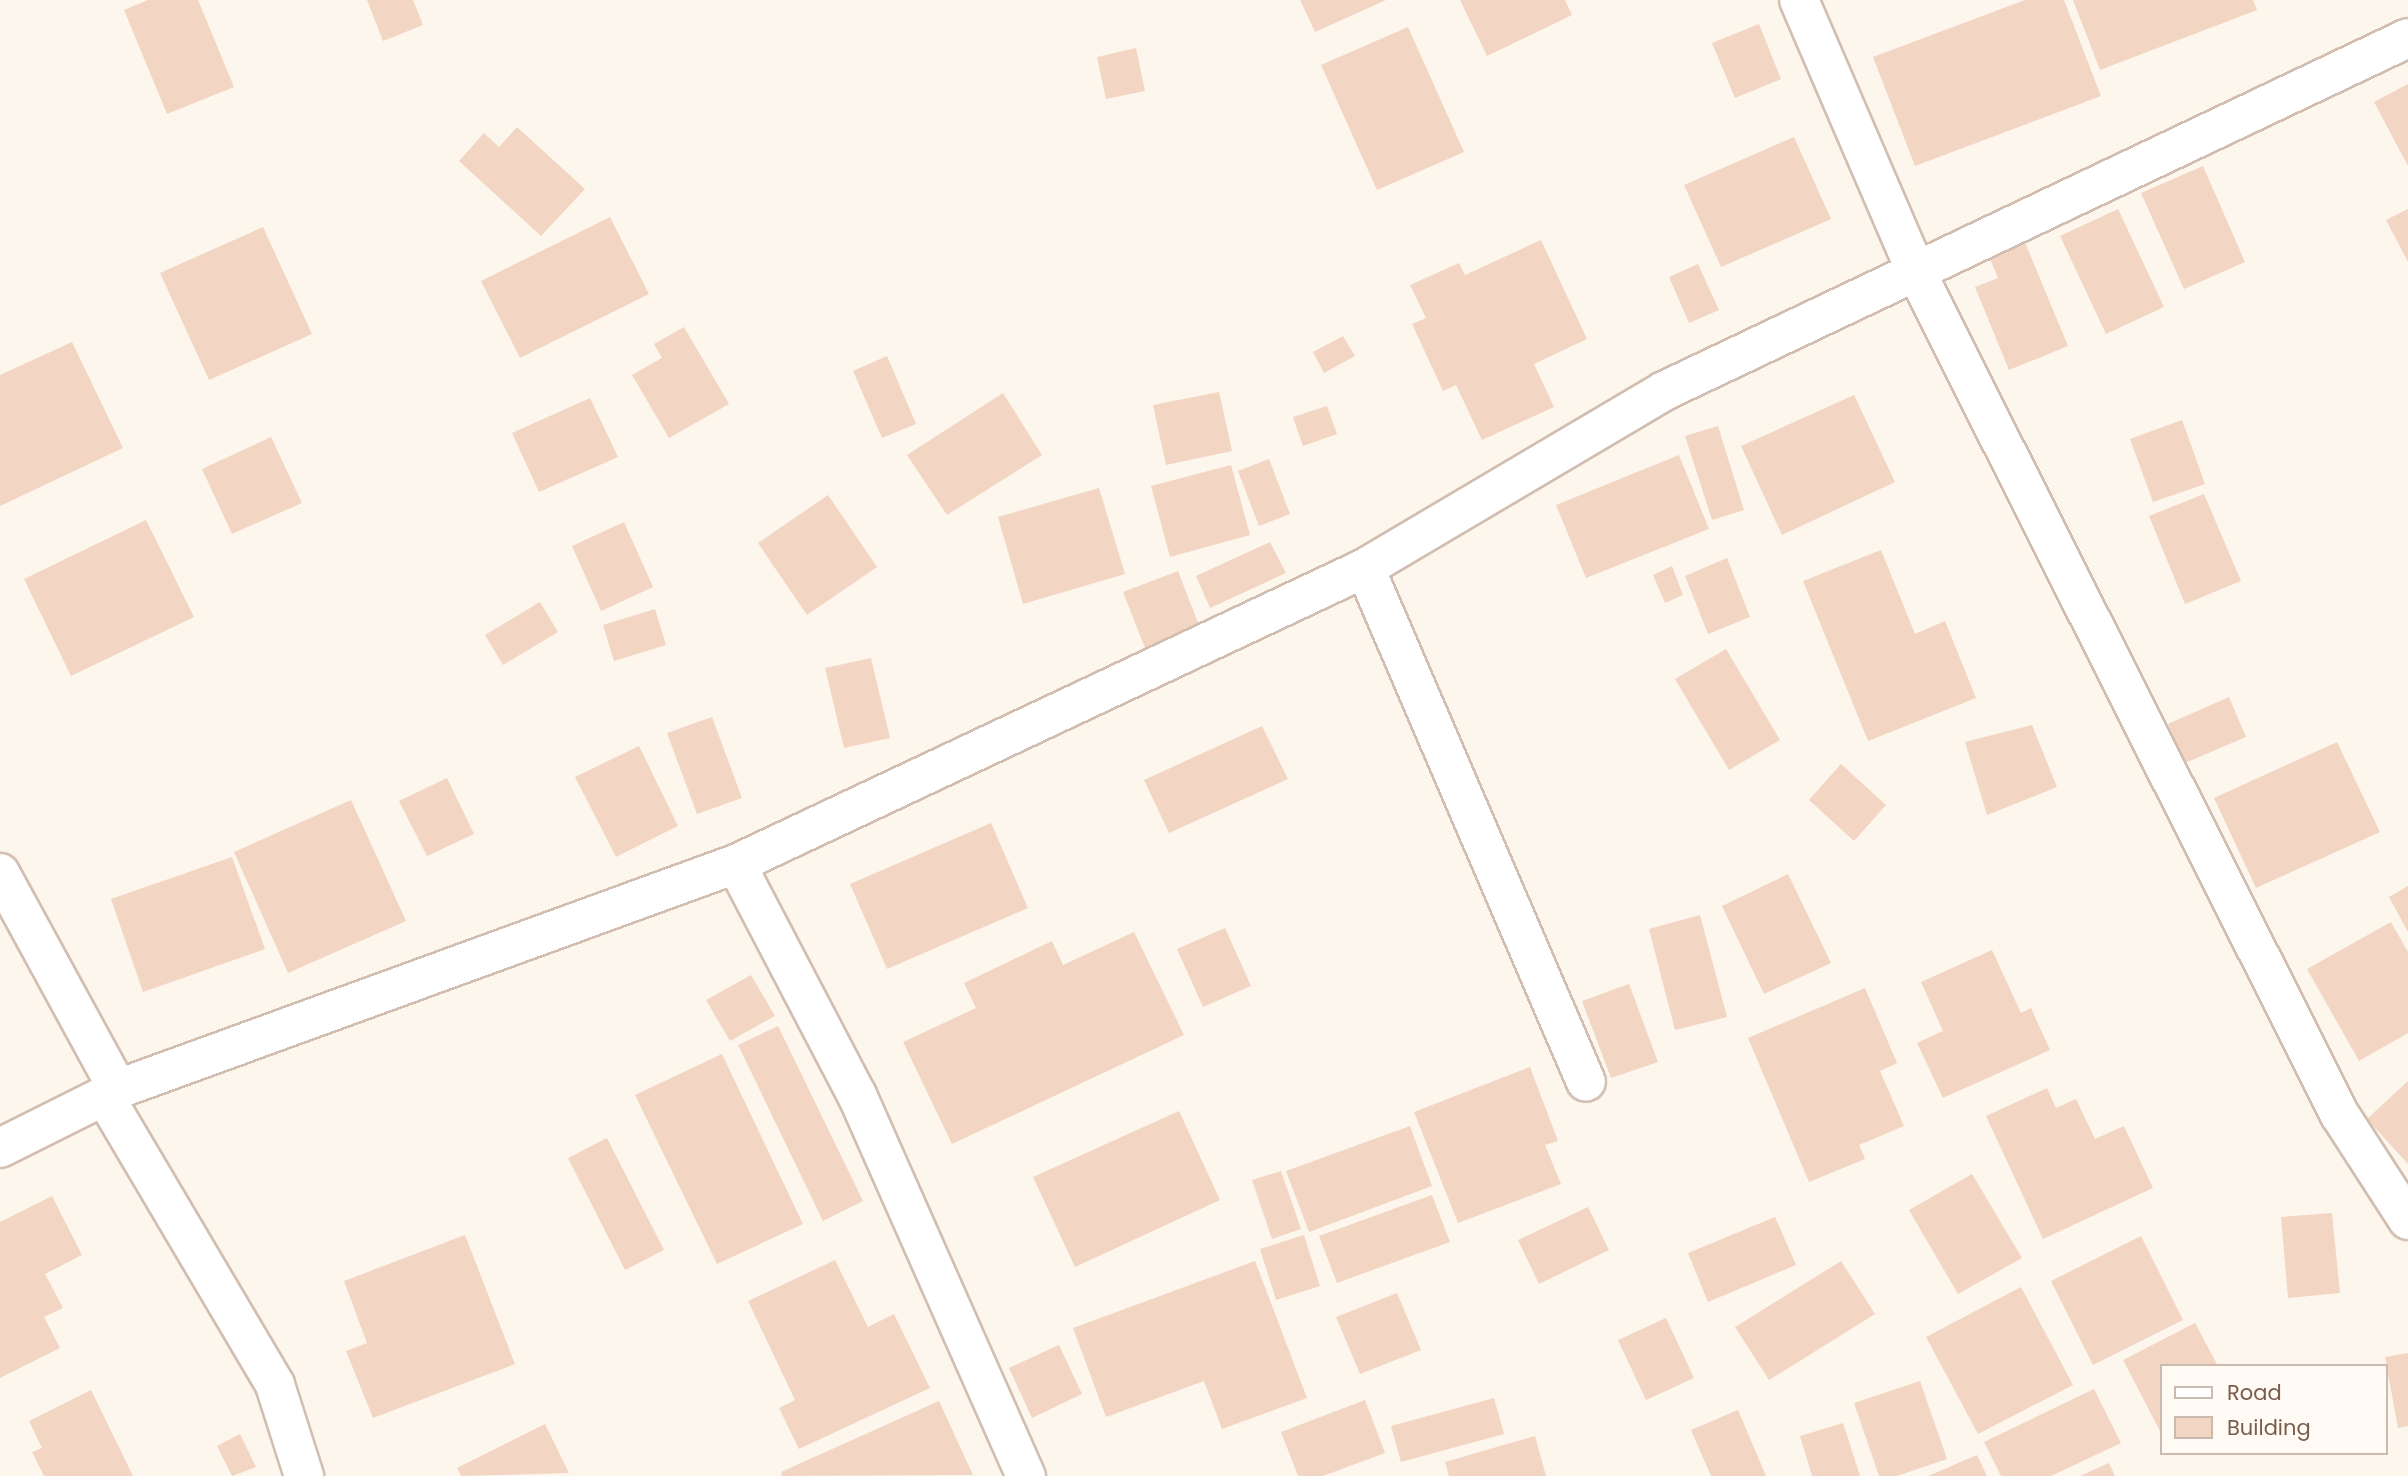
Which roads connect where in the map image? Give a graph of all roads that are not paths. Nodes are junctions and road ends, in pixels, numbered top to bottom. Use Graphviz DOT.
graph roads {
  1 [pos="1799,0"];
  2 [pos="2408,38"];
  3 [pos="1916,272"];
  4 [pos="1365,568"];
  5 [pos="736,864"];
  6 [pos="0,873"];
  7 [pos="1587,1082"];
  8 [pos="112,1093"];
  9 [pos="0,1148"];
  10 [pos="2408,1220"];
  11 [pos="304,1476"];
  12 [pos="1026,1476"];
  1 -- 3 [label="street"];
  2 -- 3 [label="street"];
  3 -- 4 [label="street"];
  3 -- 10 [label="street"];
  4 -- 5 [label="street"];
  4 -- 7 [label="street"];
  5 -- 8 [label="street"];
  5 -- 12 [label="street"];
  6 -- 8 [label="street"];
  8 -- 9 [label="street"];
  8 -- 11 [label="street"];
}
